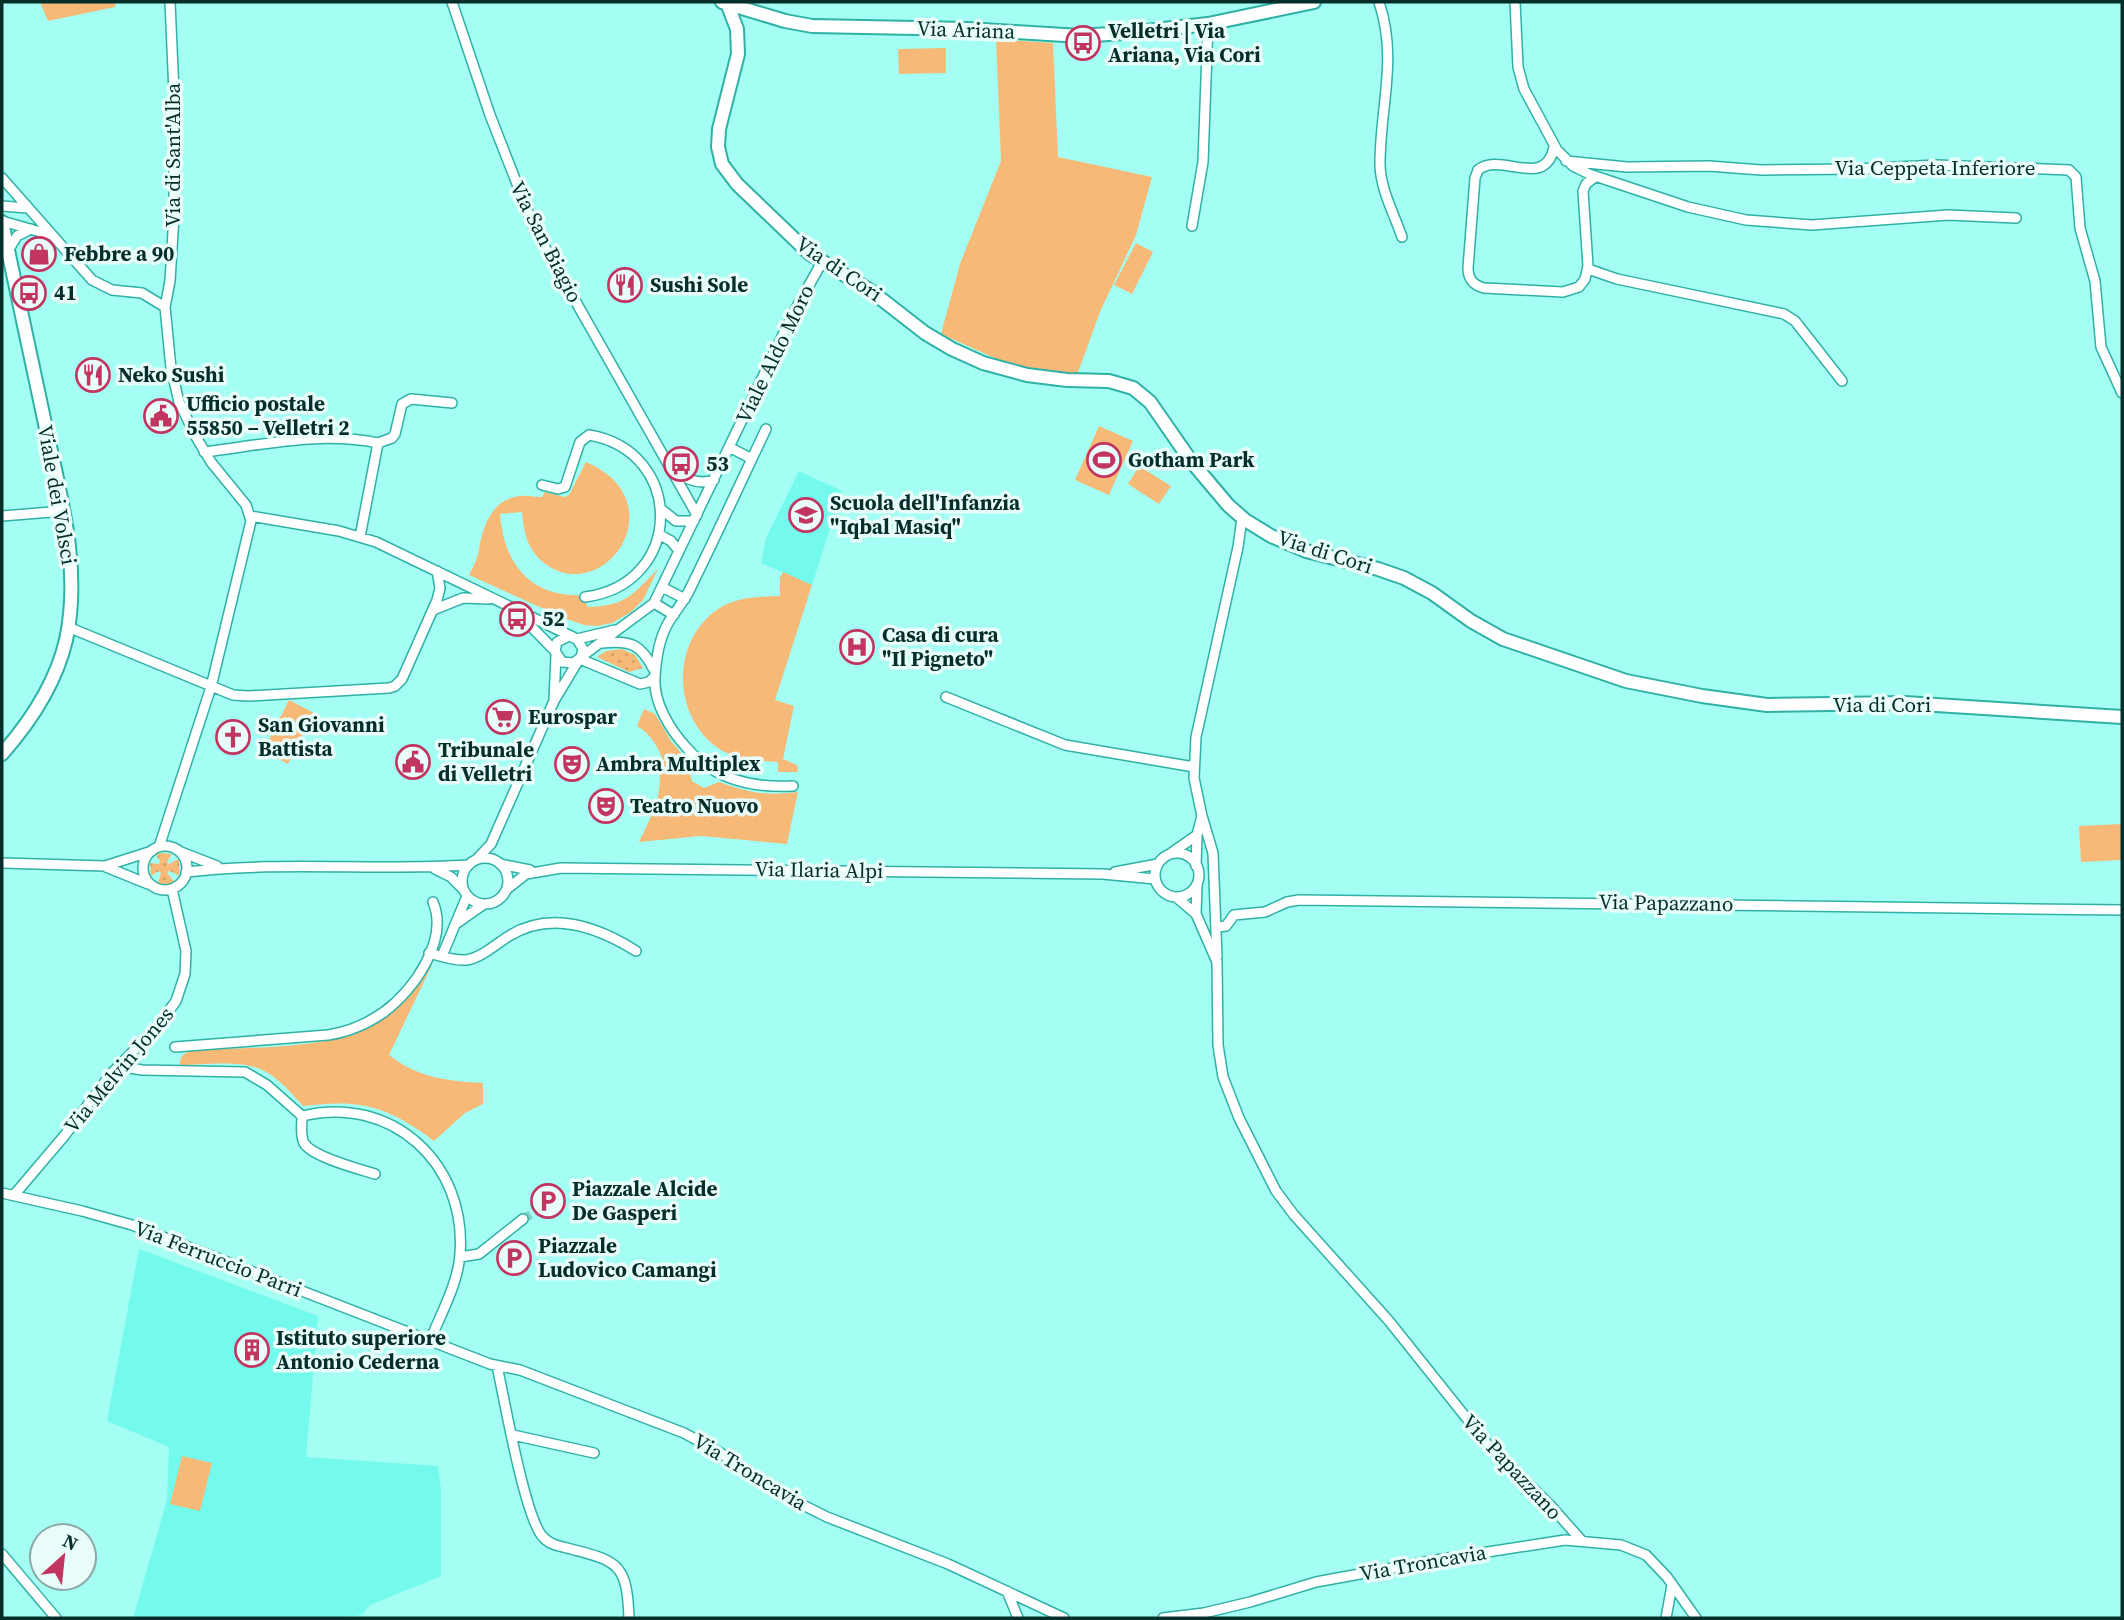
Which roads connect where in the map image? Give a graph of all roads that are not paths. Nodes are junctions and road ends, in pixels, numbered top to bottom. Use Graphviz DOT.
graph roads {
  1 [pos="170,2"];
  2 [pos="452,2"];
  3 [pos="1314,2"];
  4 [pos="1379,2"];
  5 [pos="1515,2"];
  6 [pos="724,3"];
  7 [pos="1208,24"];
  8 [pos="1555,147"];
  9 [pos="1566,161"];
  10 [pos="1595,177"];
  11 [pos="2,178"];
  12 [pos="2,206"];
  13 [pos="27,208"];
  14 [pos="2016,218"];
  15 [pos="2,222"];
  16 [pos="1192,226"];
  17 [pos="31,229"];
  18 [pos="51,235"];
  19 [pos="1402,237"];
  20 [pos="8,251"];
  21 [pos="822,262"];
  22 [pos="1588,269"];
  23 [pos="164,307"];
  24 [pos="1842,381"];
  25 [pos="2122,394"];
  26 [pos="452,403"];
  27 [pos="766,429"];
  28 [pos="378,443"];
  29 [pos="729,447"];
  30 [pos="204,452"];
  31 [pos="752,459"];
  32 [pos="671,468"];
  33 [pos="714,480"];
  34 [pos="542,485"];
  35 [pos="661,509"];
  36 [pos="64,511"];
  37 [pos="2,516"];
  38 [pos="250,516"];
  39 [pos="695,518"];
  40 [pos="1242,518"];
  41 [pos="660,535"];
  42 [pos="360,537"];
  43 [pos="679,551"];
  44 [pos="437,571"];
  45 [pos="662,587"];
  46 [pos="585,597"];
  47 [pos="685,599"];
  48 [pos="500,601"];
  49 [pos="654,603"];
  50 [pos="512,607"];
  51 [pos="433,610"];
  52 [pos="674,615"];
  53 [pos="68,626"];
  54 [pos="620,629"];
  55 [pos="575,638"];
  56 [pos="602,643"];
  57 [pos="556,653"];
  58 [pos="580,659"];
  59 [pos="655,674"];
  60 [pos="211,687"];
  61 [pos="946,697"];
  62 [pos="554,701"];
  63 [pos="2122,717"];
  64 [pos="2,754"];
  65 [pos="1194,767"];
  66 [pos="793,786"];
  67 [pos="1202,816"];
  68 [pos="1197,835"];
  69 [pos="491,844"];
  70 [pos="155,849"];
  71 [pos="178,851"];
  72 [pos="1170,855"];
  73 [pos="472,862"];
  74 [pos="3,863"];
  75 [pos="498,863"];
  76 [pos="1158,864"];
  77 [pos="105,866"];
  78 [pos="1196,866"];
  79 [pos="226,867"];
  80 [pos="430,867"];
  81 [pos="535,871"];
  82 [pos="187,872"];
  83 [pos="1103,874"];
  84 [pos="1155,879"];
  85 [pos="1197,883"];
  86 [pos="155,888"];
  87 [pos="507,888"];
  88 [pos="172,889"];
  89 [pos="465,893"];
  90 [pos="1176,897"];
  91 [pos="433,902"];
  92 [pos="484,904"];
  93 [pos="2122,910"];
  94 [pos="1196,914"];
  95 [pos="456,924"];
  96 [pos="1218,927"];
  97 [pos="636,951"];
  98 [pos="429,953"];
  99 [pos="442,956"];
  100 [pos="1217,962"];
  101 [pos="175,1047"];
  102 [pos="118,1066"];
  103 [pos="302,1116"];
  104 [pos="375,1174"];
  105 [pos="2,1194"];
  106 [pos="14,1195"];
  107 [pos="523,1219"];
  108 [pos="460,1257"];
  109 [pos="430,1340"];
  110 [pos="498,1366"];
  111 [pos="513,1435"];
  112 [pos="594,1453"];
  113 [pos="1581,1540"];
  114 [pos="2,1554"];
  115 [pos="1672,1585"];
  116 [pos="1007,1591"];
  117 [pos="57,1618"];
  118 [pos="629,1618"];
  119 [pos="1018,1618"];
  120 [pos="1064,1618"];
  121 [pos="1163,1618"];
  122 [pos="1666,1618"];
  123 [pos="1696,1618"];
  1 -- 23 [label="street, Via di Sant'Alba"];
  2 -- 32 [label="street, Via San Biagio"];
  3 -- 7 [label="main road, Via Ariana"];
  4 -- 19 [label="street"];
  5 -- 8 [label="street"];
  6 -- 7 [label="main road, Via Ariana"];
  6 -- 21 [label="main road, Via di Cori"];
  7 -- 16 [label="street"];
  8 -- 9 [label="street"];
  8 -- 22 [label="street"];
  9 -- 10 [label="street"];
  9 -- 25 [label="street, Via Ceppeta Inferiore"];
  10 -- 14 [label="street"];
  10 -- 22 [label="street"];
  11 -- 13 [label="street"];
  12 -- 13 [label="street"];
  13 -- 18 [label="street"];
  15 -- 17 [label="street"];
  15 -- 20 [label="main road, Viale dei Volsci"];
  17 -- 18 [label="street"];
  17 -- 20 [label="street"];
  18 -- 23 [label="street"];
  20 -- 36 [label="main road, Viale dei Volsci"];
  21 -- 29 [label="street, Viale Aldo Moro"];
  21 -- 40 [label="main road, Via di Cori"];
  22 -- 24 [label="street"];
  23 -- 30 [label="street, Via di Sant'Alba"];
  26 -- 28 [label="street"];
  27 -- 31 [label="street, Viale Aldo Moro"];
  28 -- 30 [label="street"];
  28 -- 42 [label="street"];
  29 -- 31 [label="street, Viale Aldo Moro"];
  29 -- 33 [label="street, Viale Aldo Moro"];
  30 -- 38 [label="street, Via di Sant'Alba"];
  31 -- 47 [label="street, Viale Aldo Moro"];
  32 -- 33 [label="street"];
  32 -- 39 [label="street, Via San Biagio"];
  33 -- 39 [label="street, Viale Aldo Moro"];
  34 -- 35 [label="street"];
  35 -- 39 [label="street"];
  35 -- 41 [label="street"];
  36 -- 37 [label="street"];
  36 -- 53 [label="main road, Viale dei Volsci"];
  38 -- 42 [label="street"];
  38 -- 60 [label="street"];
  39 -- 43 [label="street, Viale Aldo Moro"];
  40 -- 63 [label="main road, Via di Cori"];
  40 -- 65 [label="street, Via Papazzano"];
  41 -- 43 [label="street"];
  41 -- 46 [label="street"];
  42 -- 44 [label="street"];
  43 -- 45 [label="street, Viale Aldo Moro"];
  44 -- 48 [label="street"];
  44 -- 51 [label="street"];
  45 -- 47 [label="street"];
  45 -- 49 [label="street, Viale Aldo Moro"];
  47 -- 52 [label="street, Viale Aldo Moro"];
  48 -- 50 [label="street"];
  48 -- 51 [label="street"];
  49 -- 52 [label="street"];
  49 -- 54 [label="street"];
  50 -- 55 [label="street"];
  50 -- 57 [label="street"];
  51 -- 60 [label="street"];
  52 -- 59 [label="street, Viale Aldo Moro"];
  53 -- 60 [label="street"];
  53 -- 64 [label="main road, Viale dei Volsci"];
  54 -- 55 [label="street"];
  54 -- 56 [label="street"];
  55 -- 57 [label="street"];
  55 -- 58 [label="street"];
  56 -- 58 [label="street"];
  56 -- 59 [label="street"];
  57 -- 58 [label="street"];
  57 -- 62 [label="street"];
  58 -- 59 [label="street"];
  58 -- 62 [label="street"];
  59 -- 66 [label="street"];
  60 -- 70 [label="street"];
  61 -- 65 [label="street"];
  62 -- 69 [label="street"];
  65 -- 67 [label="street, Via Papazzano"];
  67 -- 68 [label="street, Via Papazzano"];
  67 -- 96 [label="street, Via Papazzano"];
  68 -- 72 [label="street"];
  68 -- 78 [label="street, Via Papazzano"];
  69 -- 73 [label="street"];
  69 -- 75 [label="street"];
  70 -- 71 [label="street"];
  70 -- 77 [label="street"];
  70 -- 86 [label="street"];
  71 -- 79 [label="street"];
  71 -- 82 [label="street"];
  72 -- 76 [label="street"];
  72 -- 78 [label="street"];
  73 -- 75 [label="street"];
  73 -- 80 [label="street"];
  73 -- 89 [label="street"];
  74 -- 77 [label="street"];
  75 -- 81 [label="street, Via Ilaria Alpi"];
  75 -- 87 [label="street"];
  76 -- 83 [label="street, Via Ilaria Alpi"];
  76 -- 84 [label="street"];
  77 -- 86 [label="street"];
  78 -- 85 [label="street"];
  79 -- 80 [label="street"];
  79 -- 82 [label="street"];
  80 -- 89 [label="street"];
  81 -- 83 [label="street, Via Ilaria Alpi"];
  81 -- 87 [label="street, Via Ilaria Alpi"];
  82 -- 88 [label="street"];
  83 -- 84 [label="street, Via Ilaria Alpi"];
  84 -- 90 [label="street"];
  85 -- 90 [label="street"];
  85 -- 94 [label="street, Via Papazzano"];
  86 -- 88 [label="street"];
  87 -- 92 [label="street"];
  88 -- 102 [label="street, Via Melvin Jones"];
  89 -- 92 [label="street"];
  89 -- 95 [label="street"];
  90 -- 94 [label="street, Via Papazzano"];
  91 -- 98 [label="street"];
  92 -- 95 [label="street"];
  93 -- 96 [label="street, Via Papazzano"];
  94 -- 100 [label="street, Via Papazzano"];
  95 -- 99 [label="street"];
  96 -- 100 [label="street, Via Papazzano"];
  97 -- 99 [label="street"];
  98 -- 99 [label="street"];
  98 -- 101 [label="street"];
  100 -- 113 [label="street, Via Papazzano"];
  102 -- 103 [label="street"];
  102 -- 106 [label="street, Via Melvin Jones"];
  103 -- 104 [label="street"];
  103 -- 108 [label="street"];
  105 -- 106 [label="street, Via Ferruccio Parri"];
  106 -- 109 [label="street, Via Ferruccio Parri"];
  107 -- 108 [label="street"];
  108 -- 109 [label="street"];
  109 -- 110 [label="street, Via Troncavia"];
  110 -- 111 [label="street"];
  110 -- 116 [label="street, Via Troncavia"];
  111 -- 112 [label="street"];
  111 -- 118 [label="street"];
  113 -- 115 [label="street, Via Troncavia"];
  113 -- 121 [label="street, Via Troncavia"];
  114 -- 117 [label="street"];
  115 -- 122 [label="street"];
  115 -- 123 [label="street, Via Troncavia"];
  116 -- 119 [label="street"];
  116 -- 120 [label="street, Via Troncavia"];
}
